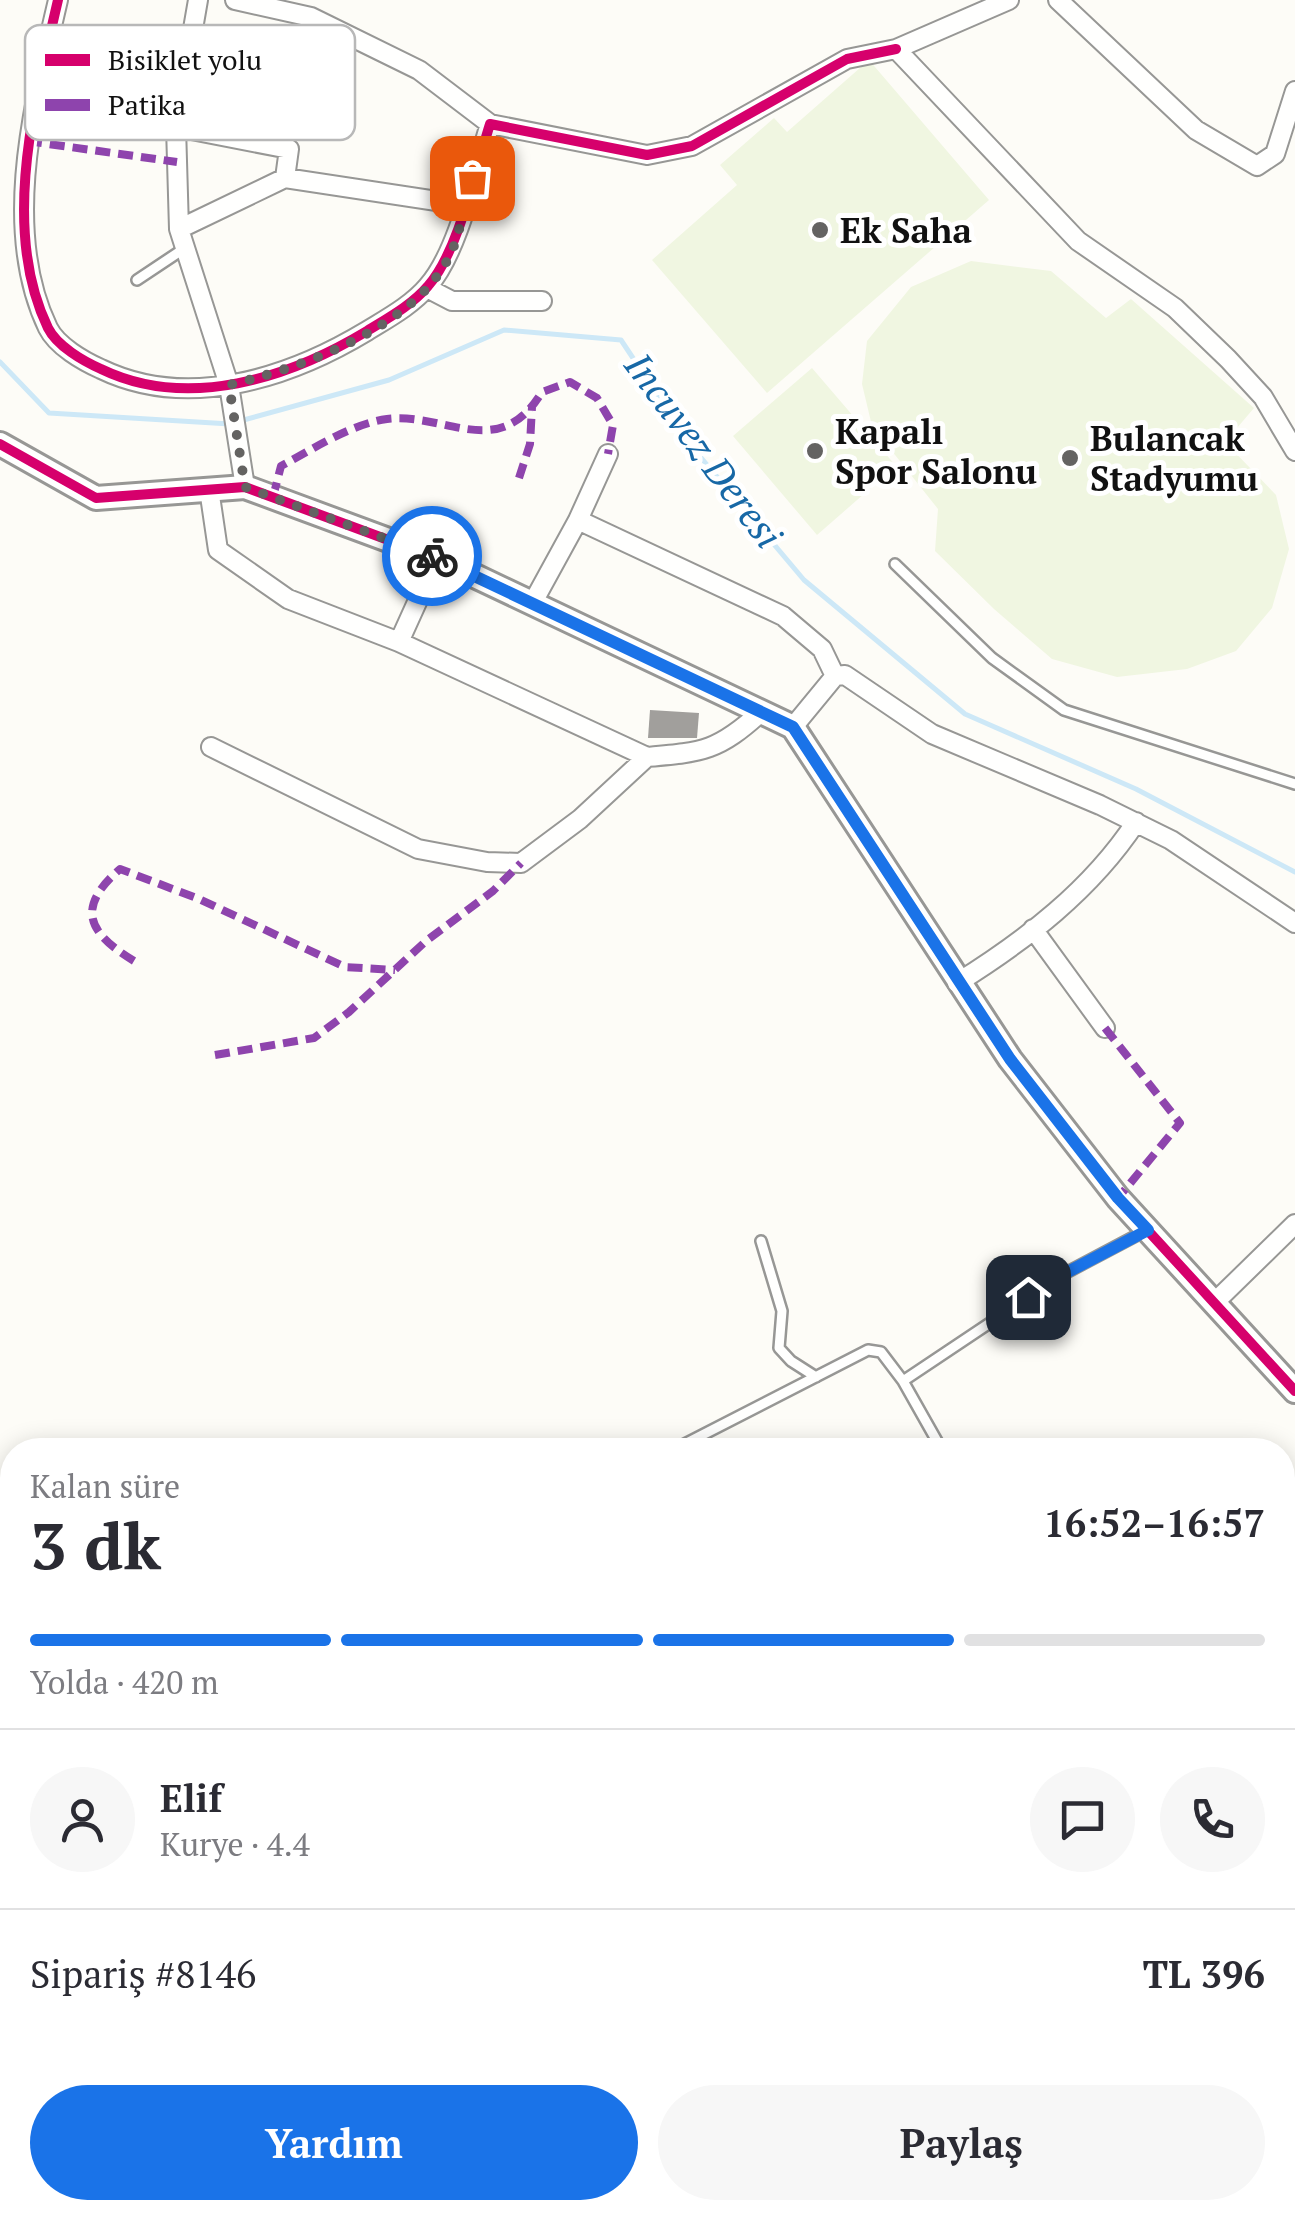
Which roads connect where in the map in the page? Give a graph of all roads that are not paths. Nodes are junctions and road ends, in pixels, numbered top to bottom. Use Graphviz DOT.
graph roads {
  1 [pos="58,0"];
  2 [pos="198,0"];
  3 [pos="234,0"];
  4 [pos="1010,0"];
  5 [pos="1058,0"];
  6 [pos="52,25"];
  7 [pos="194,25"];
  8 [pos="328,25"];
  9 [pos="355,38"];
  10 [pos="896,49"];
  11 [pos="1295,90"];
  12 [pos="490,124"];
  13 [pos="27,140"];
  14 [pos="177,140"];
  15 [pos="243,140"];
  16 [pos="285,178"];
  17 [pos="463,205"];
  18 [pos="180,229"];
  19 [pos="185,248"];
  20 [pos="137,280"];
  21 [pos="427,288"];
  22 [pos="542,301"];
  23 [pos="229,385"];
  24 [pos="0,444"];
  25 [pos="1295,450"];
  26 [pos="608,454"];
  27 [pos="245,487"];
  28 [pos="209,489"];
  29 [pos="578,520"];
  30 [pos="438,558"];
  31 [pos="894,564"];
  32 [pos="532,604"];
  33 [pos="399,642"];
  34 [pos="835,676"];
  35 [pos="761,712"];
  36 [pos="793,727"];
  37 [pos="212,747"];
  38 [pos="647,757"];
  39 [pos="1295,784"];
  40 [pos="1136,822"];
  41 [pos="1295,922"];
  42 [pos="1033,929"];
  43 [pos="957,983"];
  44 [pos="1105,1028"];
  45 [pos="1295,1224"];
  46 [pos="1148,1230"];
  47 [pos="762,1241"];
  48 [pos="1215,1302"];
  49 [pos="816,1377"];
  50 [pos="903,1381"];
  51 [pos="1295,1391"];
  52 [pos="697,1438"];
  53 [pos="935,1438"];
  1 -- 6 [label="street"];
  2 -- 7 [label="street"];
  3 -- 8 [label="street"];
  4 -- 10 [label="street"];
  5 -- 11 [label="street"];
  9 -- 12 [label="street"];
  10 -- 12 [label="street"];
  10 -- 25 [label="street"];
  12 -- 17 [label="street"];
  13 -- 23 [label="street"];
  14 -- 18 [label="street"];
  15 -- 16 [label="street"];
  16 -- 17 [label="street"];
  16 -- 18 [label="street"];
  17 -- 21 [label="street"];
  18 -- 19 [label="street"];
  19 -- 20 [label="lane"];
  19 -- 23 [label="street"];
  21 -- 22 [label="street"];
  21 -- 23 [label="street"];
  23 -- 27 [label="street"];
  24 -- 28 [label="street"];
  26 -- 29 [label="street"];
  27 -- 28 [label="street"];
  27 -- 30 [label="street"];
  28 -- 33 [label="street"];
  29 -- 32 [label="street"];
  29 -- 34 [label="street"];
  30 -- 32 [label="street"];
  30 -- 33 [label="street"];
  31 -- 39 [label="lane"];
  32 -- 35 [label="street"];
  33 -- 38 [label="street"];
  34 -- 36 [label="street"];
  34 -- 40 [label="street"];
  35 -- 36 [label="street"];
  35 -- 38 [label="street"];
  36 -- 43 [label="street"];
  37 -- 38 [label="street"];
  40 -- 41 [label="street"];
  40 -- 42 [label="street"];
  42 -- 43 [label="street"];
  42 -- 44 [label="street"];
  43 -- 46 [label="street"];
  45 -- 48 [label="street"];
  46 -- 48 [label="street"];
  46 -- 50 [label="lane"];
  47 -- 49 [label="lane"];
  48 -- 51 [label="street"];
  49 -- 50 [label="lane"];
  49 -- 52 [label="lane"];
  50 -- 53 [label="lane"];
}
